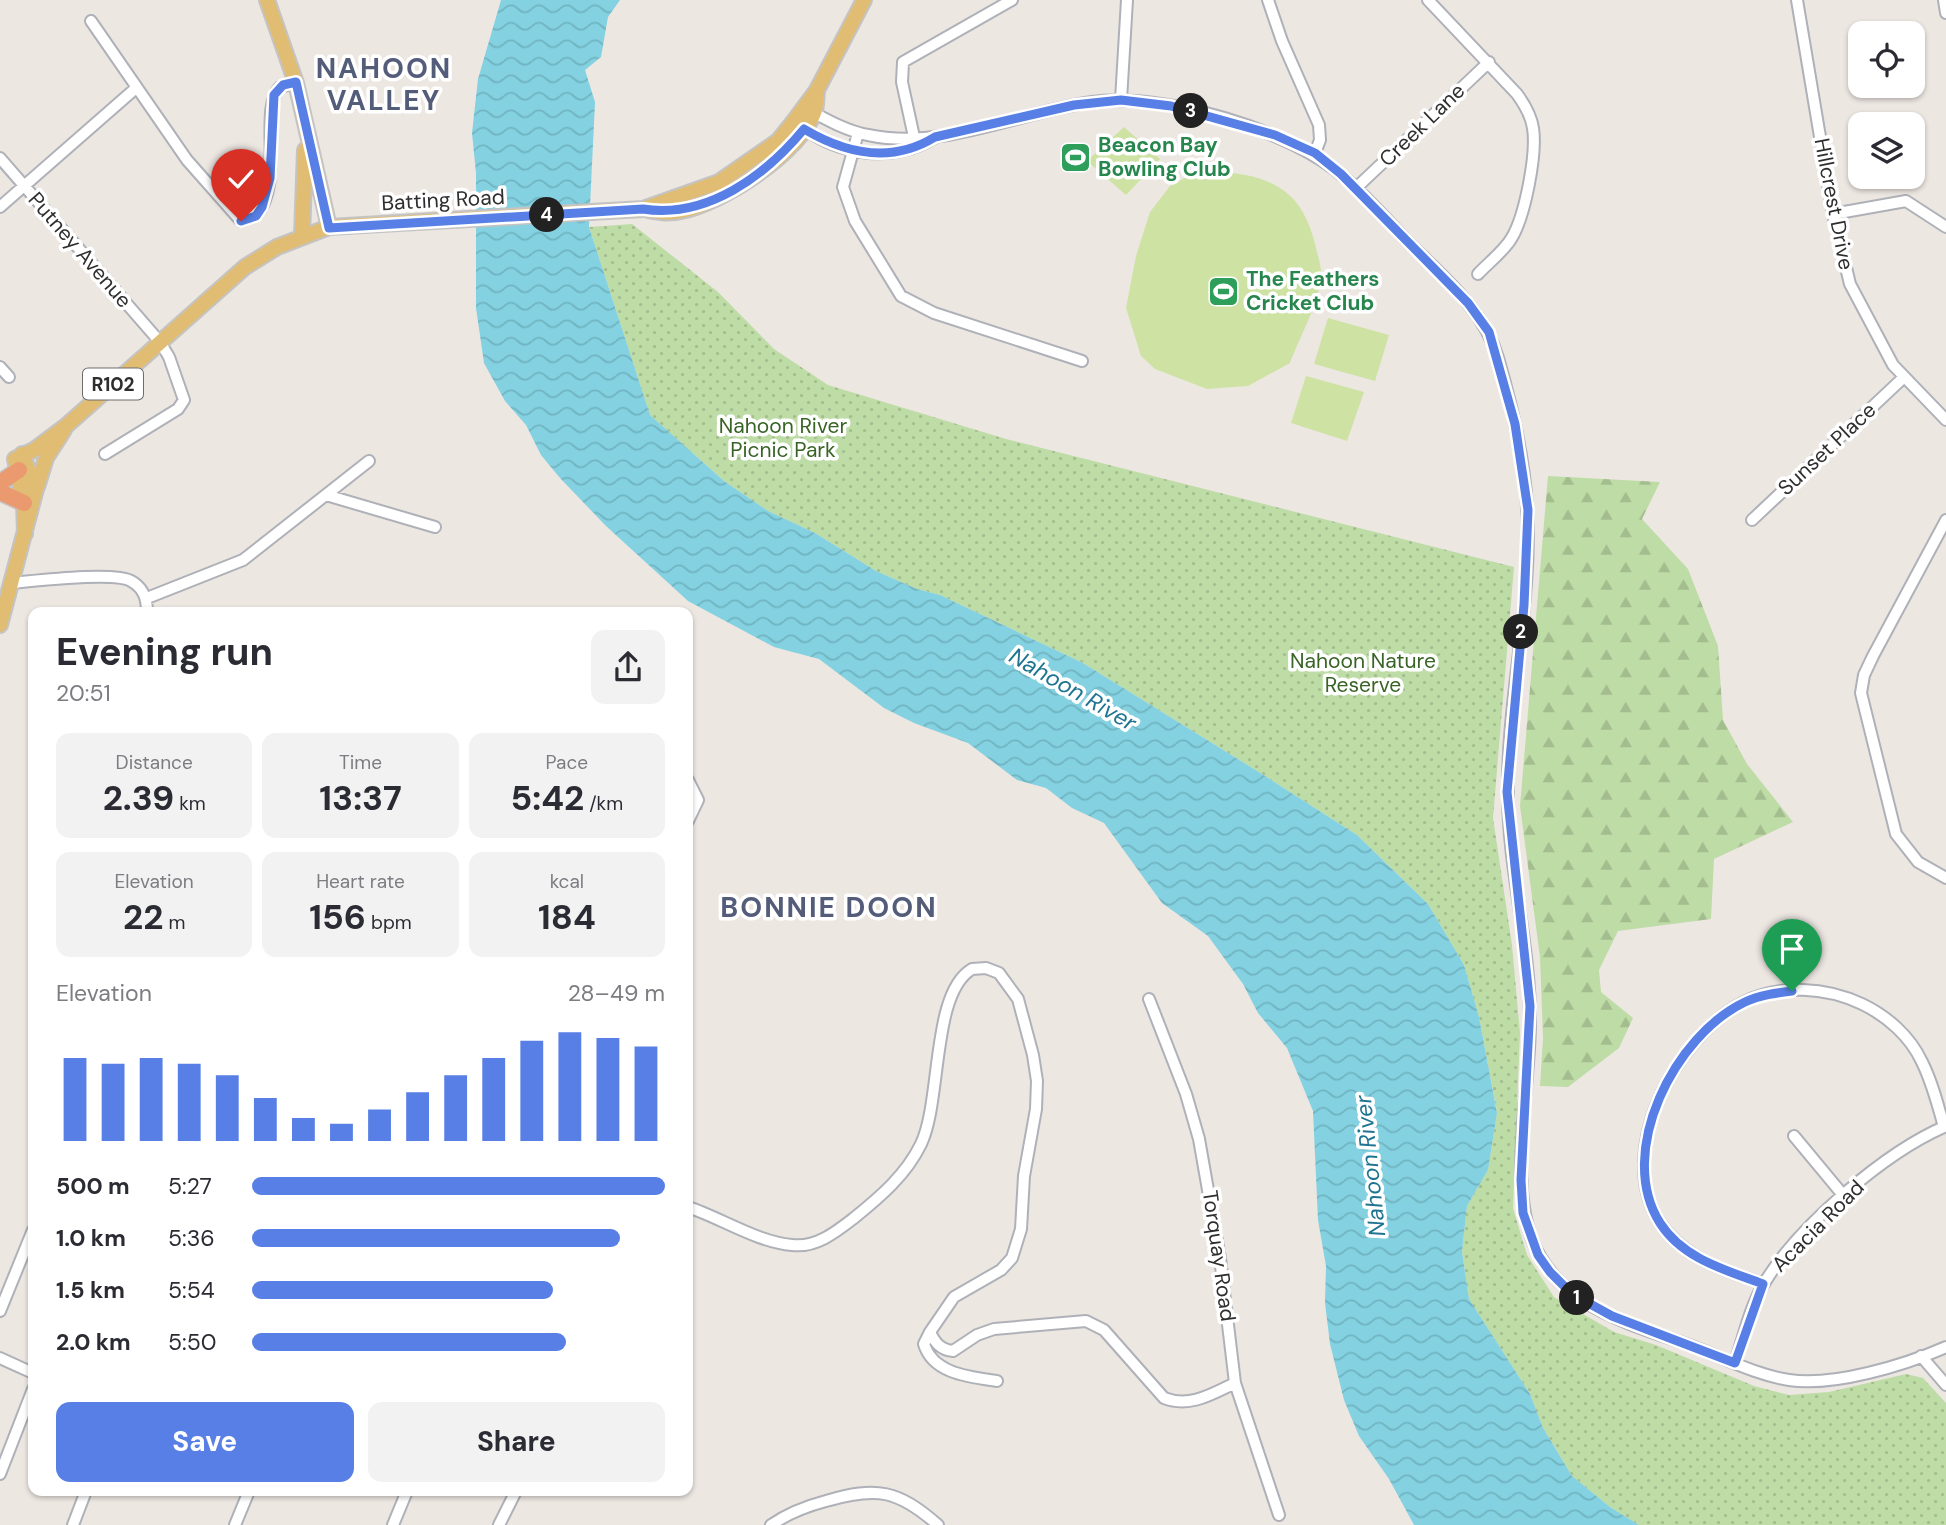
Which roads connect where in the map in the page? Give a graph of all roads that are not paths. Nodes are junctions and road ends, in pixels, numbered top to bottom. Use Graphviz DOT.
graph roads {
  1 [pos="267,0"];
  2 [pos="864,0"];
  3 [pos="1012,0"];
  4 [pos="1127,0"];
  5 [pos="1268,0"];
  6 [pos="1429,0"];
  7 [pos="1797,0"];
  8 [pos="1944,0"];
  9 [pos="1946,13"];
  10 [pos="91,21"];
  11 [pos="1489,62"];
  12 [pos="296,82"];
  13 [pos="136,88"];
  14 [pos="1121,100"];
  15 [pos="809,110"];
  16 [pos="306,125"];
  17 [pos="799,125"];
  18 [pos="858,133"];
  19 [pos="914,137"];
  20 [pos="935,137"];
  21 [pos="852,152"];
  22 [pos="1315,153"];
  23 [pos="0,158"];
  24 [pos="24,186"];
  25 [pos="1356,188"];
  26 [pos="0,207"];
  27 [pos="1833,214"];
  28 [pos="1946,227"];
  29 [pos="329,228"];
  30 [pos="302,236"];
  31 [pos="1478,274"];
  32 [pos="160,342"];
  33 [pos="1082,361"];
  34 [pos="0,367"];
  35 [pos="9,377"];
  36 [pos="1903,378"];
  37 [pos="1946,420"];
  38 [pos="66,426"];
  39 [pos="105,454"];
  40 [pos="23,460"];
  41 [pos="369,461"];
  42 [pos="0,472"];
  43 [pos="0,483"];
  44 [pos="36,489"];
  45 [pos="0,492"];
  46 [pos="326,495"];
  47 [pos="24,503"];
  48 [pos="1752,520"];
  49 [pos="1946,520"];
  50 [pos="435,527"];
  51 [pos="25,534"];
  52 [pos="11,583"];
  53 [pos="147,598"];
  54 [pos="147,607"];
  55 [pos="0,625"];
  56 [pos="693,790"];
  57 [pos="693,810"];
  58 [pos="1946,878"];
  59 [pos="1149,999"];
  60 [pos="1945,1127"];
  61 [pos="1794,1136"];
  62 [pos="1843,1195"];
  63 [pos="693,1209"];
  64 [pos="28,1242"];
  65 [pos="1763,1284"];
  66 [pos="0,1311"];
  67 [pos="930,1332"];
  68 [pos="1946,1347"];
  69 [pos="1921,1356"];
  70 [pos="0,1357"];
  71 [pos="1735,1363"];
  72 [pos="28,1371"];
  73 [pos="997,1381"];
  74 [pos="1235,1383"];
  75 [pos="1946,1385"];
  76 [pos="28,1402"];
  77 [pos="0,1474"];
  78 [pos="84,1496"];
  79 [pos="247,1496"];
  80 [pos="405,1496"];
  81 [pos="514,1496"];
  82 [pos="1279,1516"];
  83 [pos="72,1525"];
  84 [pos="235,1525"];
  85 [pos="393,1525"];
  86 [pos="499,1525"];
  87 [pos="771,1525"];
  88 [pos="938,1525"];
  1 -- 12 [label="main road"];
  2 -- 15 [label="main road, Batting Road"];
  3 -- 19 [label="street"];
  4 -- 14 [label="street"];
  5 -- 22 [label="street"];
  6 -- 11 [label="street"];
  7 -- 27 [label="street, Hillcrest Drive"];
  8 -- 9 [label="street"];
  10 -- 13 [label="street"];
  11 -- 25 [label="street, Creek Lane"];
  11 -- 31 [label="street"];
  12 -- 13 [label="street"];
  12 -- 16 [label="main road"];
  13 -- 24 [label="street"];
  14 -- 20 [label="street"];
  14 -- 22 [label="street"];
  15 -- 17 [label="main road, Batting Road"];
  15 -- 18 [label="street"];
  16 -- 29 [label="main road"];
  16 -- 30 [label="main road"];
  17 -- 21 [label="street"];
  17 -- 29 [label="main road, Batting Road / R102"];
  18 -- 19 [label="street"];
  18 -- 21 [label="street"];
  19 -- 20 [label="street"];
  20 -- 21 [label="street"];
  21 -- 33 [label="street"];
  22 -- 25 [label="street"];
  23 -- 24 [label="street, Putney Avenue"];
  24 -- 26 [label="street"];
  24 -- 32 [label="street, Putney Avenue"];
  25 -- 71 [label="street"];
  27 -- 28 [label="street"];
  27 -- 36 [label="street, Hillcrest Drive"];
  29 -- 30 [label="main road, R102"];
  30 -- 32 [label="main road, R102"];
  32 -- 38 [label="main road, R102"];
  32 -- 39 [label="street, Putney Avenue"];
  34 -- 35 [label="street"];
  36 -- 37 [label="street, Hillcrest Drive"];
  36 -- 48 [label="street, Sunset Place"];
  38 -- 40 [label="main road, R102"];
  38 -- 44 [label="main road"];
  40 -- 42 [label="highway"];
  40 -- 43 [label="highway"];
  40 -- 44 [label="main road"];
  40 -- 47 [label="main road"];
  41 -- 46 [label="street"];
  44 -- 51 [label="main road"];
  45 -- 47 [label="highway"];
  46 -- 50 [label="street"];
  46 -- 53 [label="street"];
  47 -- 51 [label="main road"];
  49 -- 58 [label="street"];
  51 -- 52 [label="main road"];
  52 -- 53 [label="street"];
  52 -- 55 [label="main road"];
  53 -- 54 [label="street"];
  56 -- 57 [label="street"];
  59 -- 74 [label="street, Torquay Road"];
  60 -- 62 [label="street, Acacia Road"];
  60 -- 65 [label="street"];
  61 -- 62 [label="street"];
  62 -- 65 [label="street, Acacia Road"];
  63 -- 67 [label="street"];
  64 -- 66 [label="street"];
  65 -- 71 [label="street, Acacia Road"];
  67 -- 73 [label="street"];
  67 -- 74 [label="street"];
  68 -- 69 [label="street"];
  69 -- 71 [label="street"];
  69 -- 75 [label="street"];
  70 -- 72 [label="street"];
  74 -- 82 [label="street, Torquay Road"];
  76 -- 77 [label="street"];
  78 -- 83 [label="street"];
  79 -- 84 [label="street"];
  80 -- 85 [label="street"];
  81 -- 86 [label="street"];
  87 -- 88 [label="street"];
}
